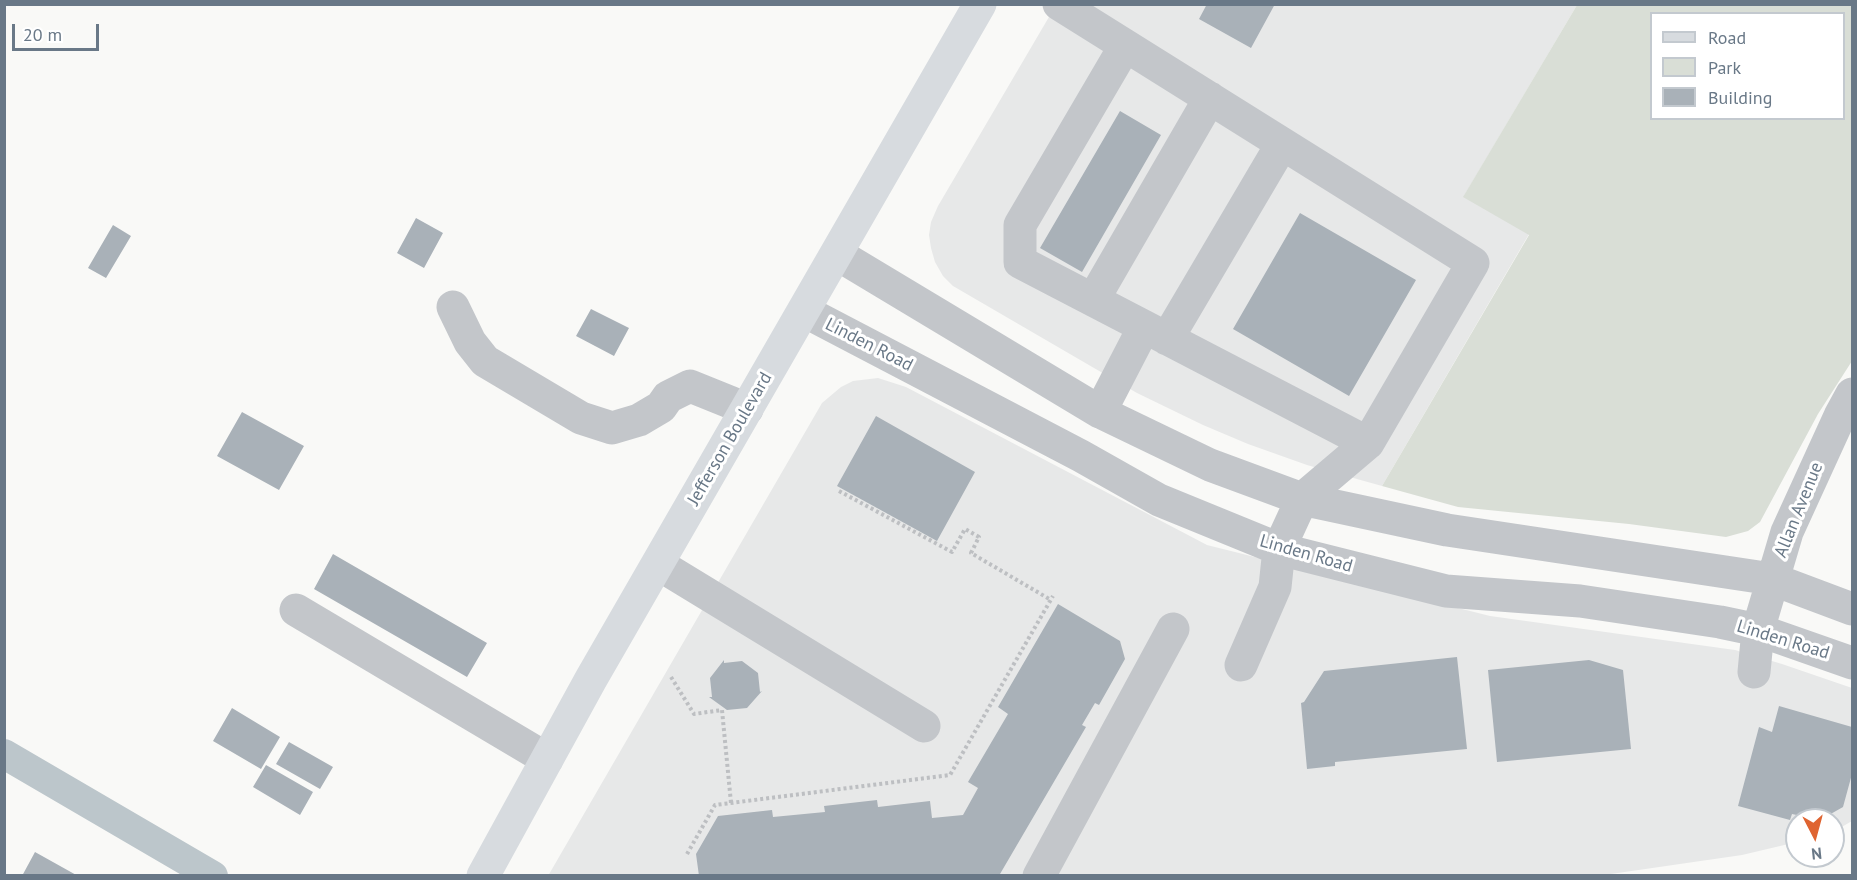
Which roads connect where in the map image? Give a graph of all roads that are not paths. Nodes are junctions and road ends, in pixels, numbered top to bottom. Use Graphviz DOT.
graph roads {
  1 [pos="980,4"];
  2 [pos="1059,4"];
  3 [pos="1125,46"];
  4 [pos="1210,98"];
  5 [pos="1282,144"];
  6 [pos="837,254"];
  7 [pos="1092,300"];
  8 [pos="453,307"];
  9 [pos="804,311"];
  10 [pos="1156,333"];
  11 [pos="1852,394"];
  12 [pos="747,410"];
  13 [pos="1100,412"];
  14 [pos="1368,443"];
  15 [pos="1302,499"];
  16 [pos="1279,549"];
  17 [pos="658,564"];
  18 [pos="1772,579"];
  19 [pos="1852,609"];
  20 [pos="296,610"];
  21 [pos="1173,629"];
  22 [pos="1758,630"];
  23 [pos="1852,663"];
  24 [pos="1241,665"];
  25 [pos="1754,672"];
  26 [pos="924,726"];
  27 [pos="547,759"];
  28 [pos="483,876"];
  29 [pos="1039,876"];
  1 -- 6 [label="main road, Jefferson Boulevard"];
  2 -- 3 [label="street"];
  3 -- 4 [label="street"];
  3 -- 7 [label="street"];
  4 -- 5 [label="street"];
  4 -- 7 [label="street"];
  5 -- 10 [label="street"];
  5 -- 14 [label="street"];
  6 -- 9 [label="main road, Jefferson Boulevard"];
  6 -- 13 [label="street"];
  7 -- 10 [label="street"];
  8 -- 12 [label="street"];
  9 -- 12 [label="main road, Jefferson Boulevard"];
  9 -- 16 [label="street, Linden Road"];
  10 -- 13 [label="street"];
  10 -- 14 [label="street"];
  11 -- 18 [label="street, Allan Avenue"];
  12 -- 17 [label="main road, Jefferson Boulevard"];
  13 -- 15 [label="street"];
  14 -- 15 [label="street"];
  15 -- 16 [label="street"];
  15 -- 18 [label="street"];
  16 -- 22 [label="street, Linden Road"];
  16 -- 24 [label="street"];
  17 -- 26 [label="street"];
  17 -- 27 [label="main road, Jefferson Boulevard"];
  18 -- 19 [label="street"];
  18 -- 22 [label="street, Allan Avenue"];
  20 -- 27 [label="street"];
  21 -- 29 [label="street"];
  22 -- 23 [label="street, Linden Road"];
  22 -- 25 [label="street, Allan Avenue"];
  27 -- 28 [label="main road, Jefferson Boulevard"];
}
